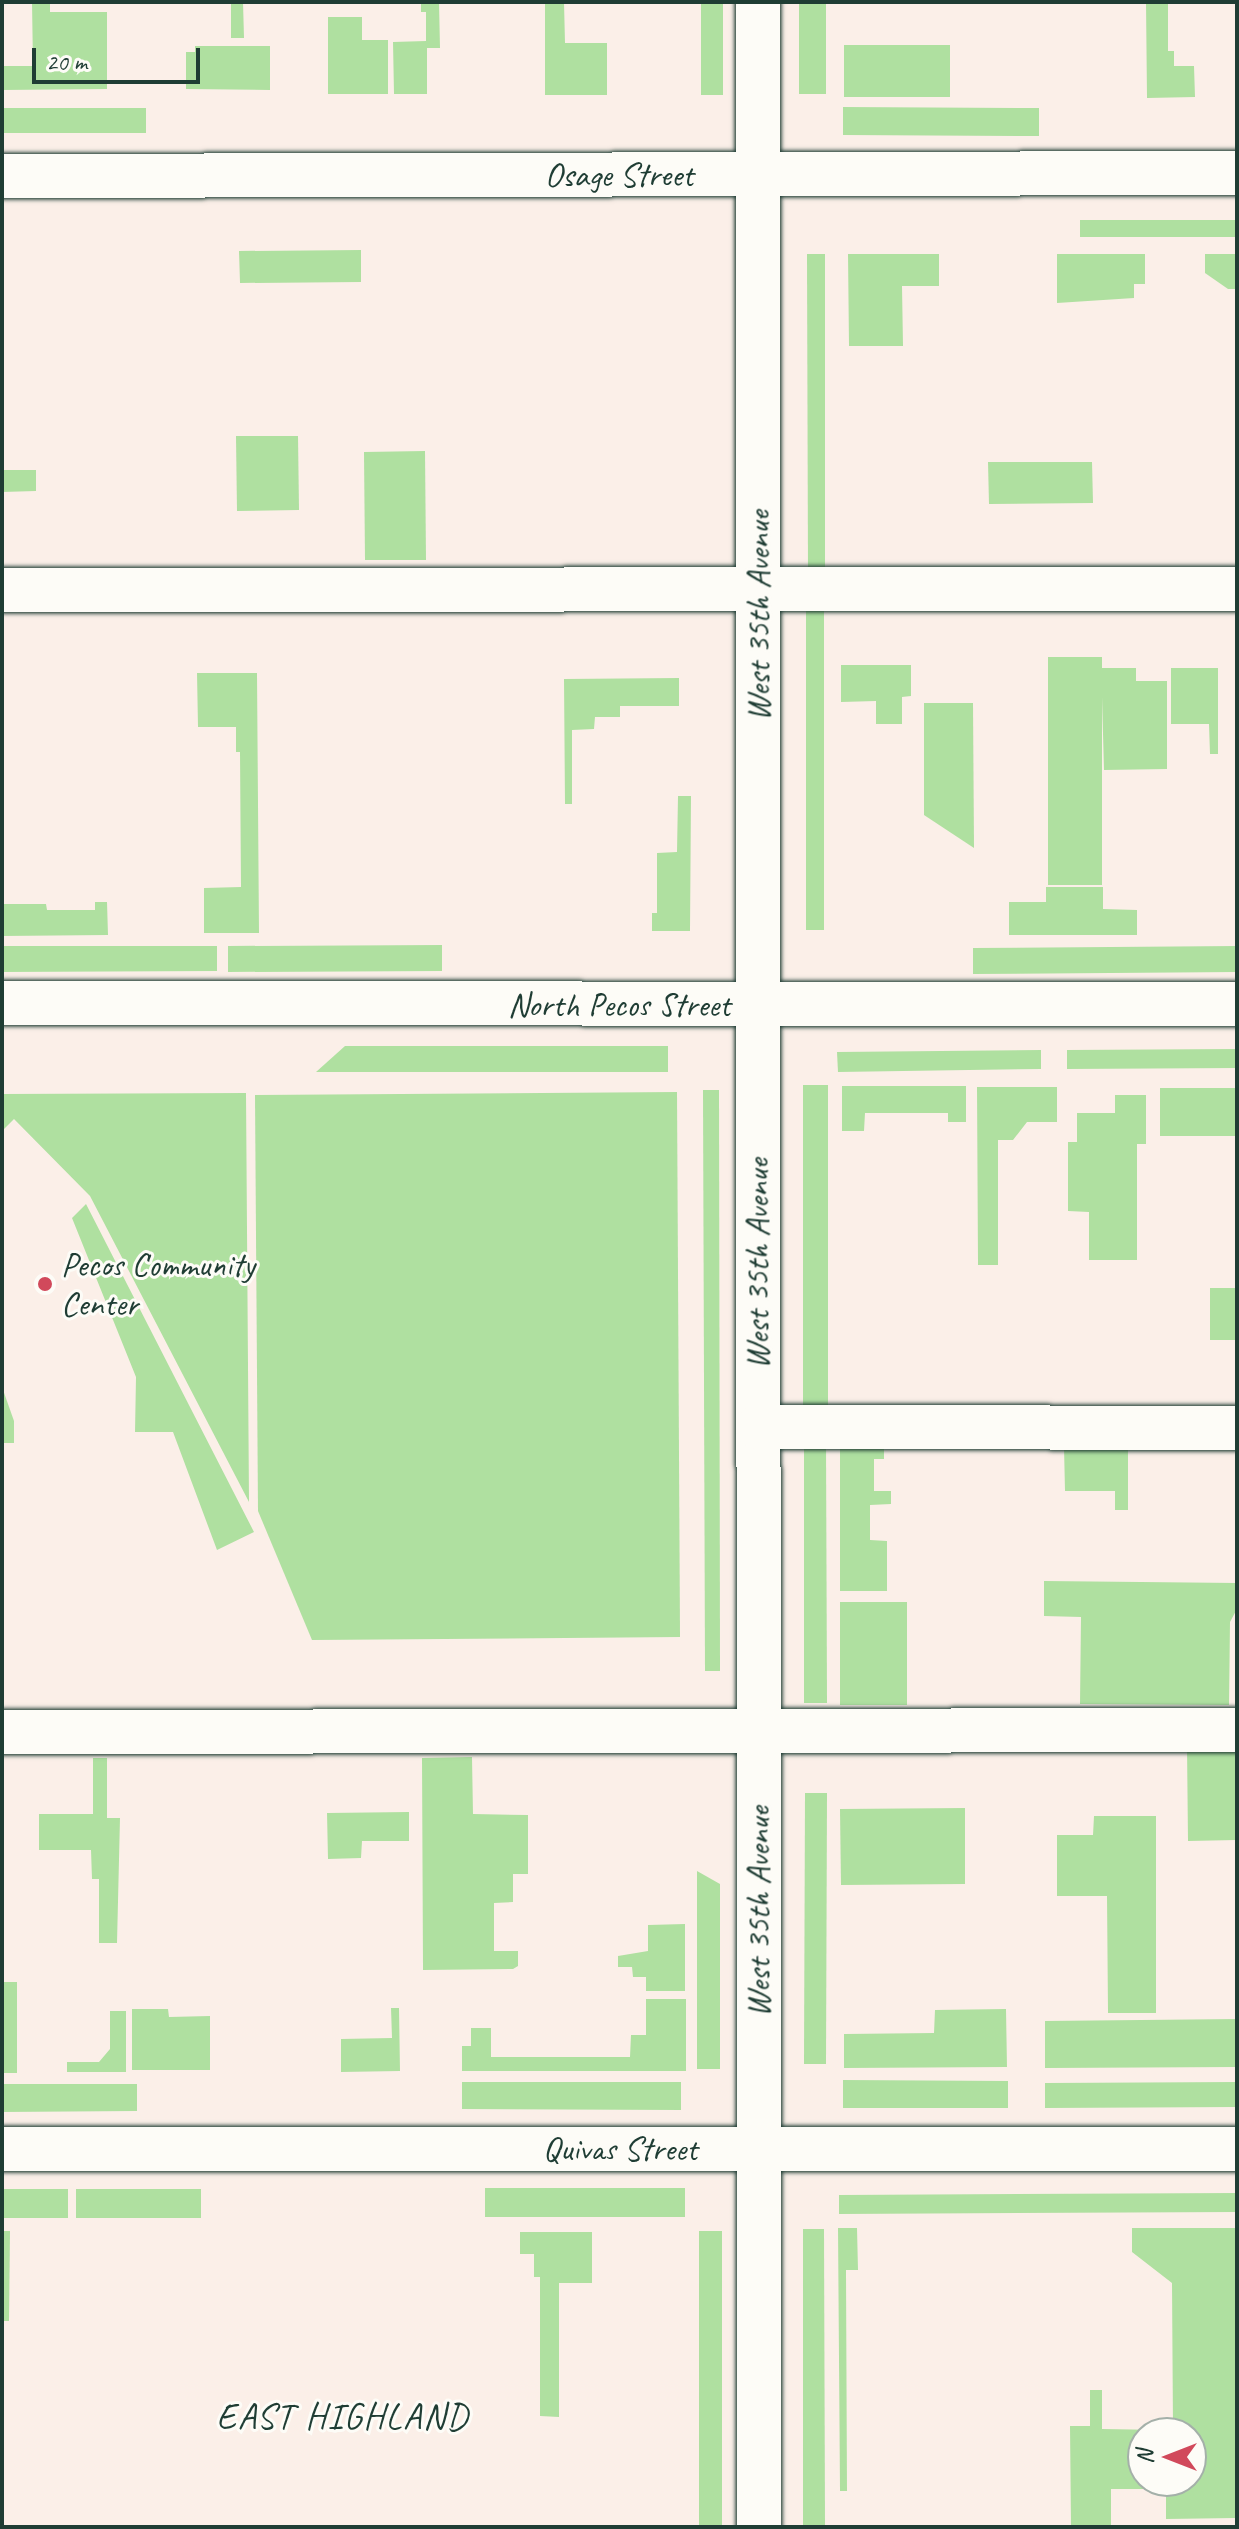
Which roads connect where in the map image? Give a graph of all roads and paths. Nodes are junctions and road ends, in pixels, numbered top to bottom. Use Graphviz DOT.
graph roads {
  1 [pos="758,2"];
  2 [pos="1237,173"];
  3 [pos="759,174"];
  4 [pos="2,176"];
  5 [pos="758,589"];
  6 [pos="1237,589"];
  7 [pos="2,590"];
  8 [pos="2,1003"];
  9 [pos="1237,1004"];
  10 [pos="757,1005"];
  11 [pos="758,1427"];
  12 [pos="1237,1428"];
  13 [pos="1237,1730"];
  14 [pos="758,1731"];
  15 [pos="2,1732"];
  16 [pos="2,2149"];
  17 [pos="759,2149"];
  18 [pos="1237,2149"];
  19 [pos="759,2527"];
  1 -- 3 [label="street, West 35th Avenue"];
  2 -- 3 [label="street, Osage Street"];
  3 -- 4 [label="street, Osage Street"];
  3 -- 5 [label="street, West 35th Avenue"];
  5 -- 6 [label="street"];
  5 -- 7 [label="street"];
  5 -- 10 [label="street, West 35th Avenue"];
  8 -- 10 [label="street, North Pecos Street"];
  9 -- 10 [label="street, North Pecos Street"];
  10 -- 11 [label="street, West 35th Avenue"];
  11 -- 12 [label="street"];
  11 -- 14 [label="street, West 35th Avenue"];
  13 -- 14 [label="street"];
  14 -- 15 [label="street"];
  14 -- 17 [label="street, West 35th Avenue"];
  16 -- 17 [label="street, Quivas Street"];
  17 -- 18 [label="street, Quivas Street"];
  17 -- 19 [label="street, West 35th Avenue"];
}
